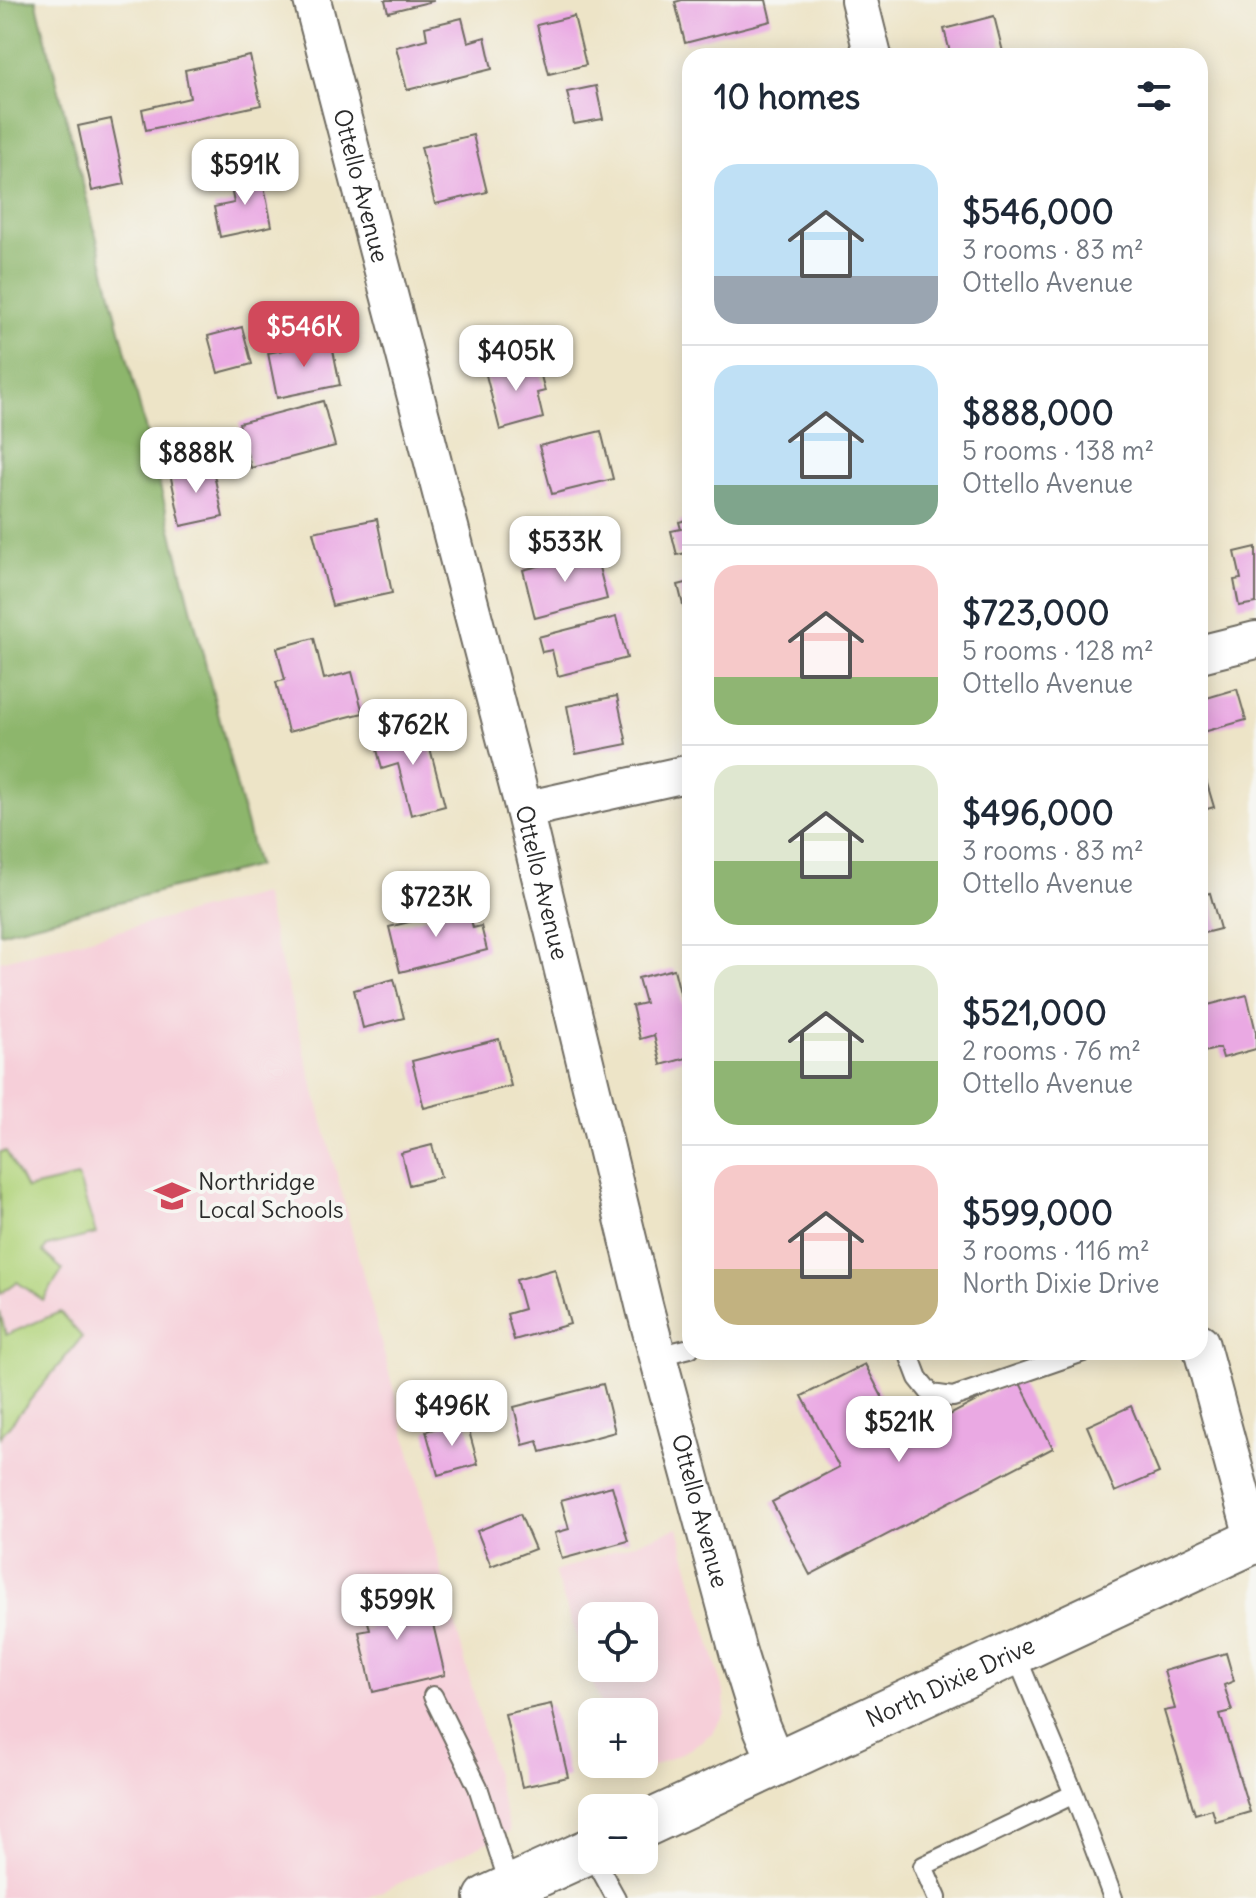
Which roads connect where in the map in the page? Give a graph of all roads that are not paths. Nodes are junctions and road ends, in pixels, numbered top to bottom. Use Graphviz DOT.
graph roads {
  1 [pos="312,0"];
  2 [pos="859,0"];
  3 [pos="871,48"];
  4 [pos="1256,640"];
  5 [pos="1208,652"];
  6 [pos="682,775"];
  7 [pos="524,810"];
  8 [pos="674,1352"];
  9 [pos="911,1360"];
  10 [pos="1060,1360"];
  11 [pos="1205,1360"];
  12 [pos="1255,1540"];
  13 [pos="1015,1653"];
  14 [pos="433,1696"];
  15 [pos="777,1764"];
  16 [pos="1074,1794"];
  17 [pos="658,1819"];
  18 [pos="578,1860"];
  19 [pos="603,1874"];
  20 [pos="498,1893"];
  21 [pos="616,1898"];
  22 [pos="937,1898"];
  23 [pos="1113,1898"];
  1 -- 7 [label="street, Ottello Avenue"];
  2 -- 3 [label="street"];
  4 -- 5 [label="street"];
  6 -- 7 [label="street"];
  7 -- 8 [label="street, Ottello Avenue"];
  8 -- 15 [label="street, Ottello Avenue"];
  9 -- 10 [label="lane"];
  11 -- 12 [label="street"];
  12 -- 13 [label="main road, North Dixie Drive"];
  13 -- 15 [label="main road, North Dixie Drive"];
  13 -- 16 [label="lane"];
  14 -- 20 [label="lane"];
  15 -- 17 [label="main road, North Dixie Drive"];
  16 -- 22 [label="lane"];
  16 -- 23 [label="lane"];
  18 -- 20 [label="main road"];
  19 -- 21 [label="lane"];
}
